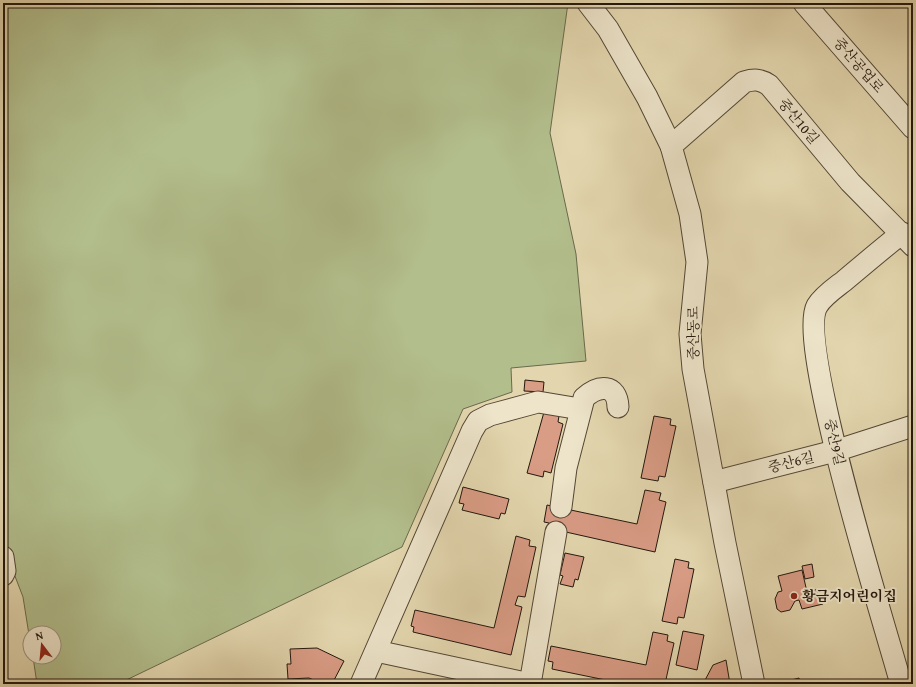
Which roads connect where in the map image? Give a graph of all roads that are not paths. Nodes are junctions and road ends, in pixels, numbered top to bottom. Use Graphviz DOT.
graph roads {
  1 [pos="588,3"];
  2 [pos="804,3"];
  3 [pos="913,128"];
  4 [pos="671,146"];
  5 [pos="907,239"];
  6 [pos="618,407"];
  7 [pos="580,409"];
  8 [pos="913,426"];
  9 [pos="835,451"];
  10 [pos="714,482"];
  11 [pos="561,507"];
  12 [pos="556,532"];
  13 [pos="3,557"];
  14 [pos="3,575"];
  15 [pos="376,651"];
  16 [pos="361,684"];
  17 [pos="530,684"];
  18 [pos="754,684"];
  19 [pos="901,684"];
  1 -- 4 [label="street, 중산동로"];
  2 -- 3 [label="street, 중산공업로"];
  4 -- 5 [label="street, 중산10길"];
  4 -- 10 [label="street, 중산동로"];
  5 -- 9 [label="street, 중산9길"];
  6 -- 7 [label="street"];
  7 -- 11 [label="street"];
  7 -- 15 [label="street"];
  8 -- 9 [label="street, 중산6길"];
  9 -- 10 [label="street, 중산6길"];
  9 -- 19 [label="street, 중산9길"];
  10 -- 18 [label="street, 중산동로"];
  12 -- 17 [label="street"];
  13 -- 14 [label="street"];
  15 -- 16 [label="street"];
  15 -- 17 [label="street"];
}
